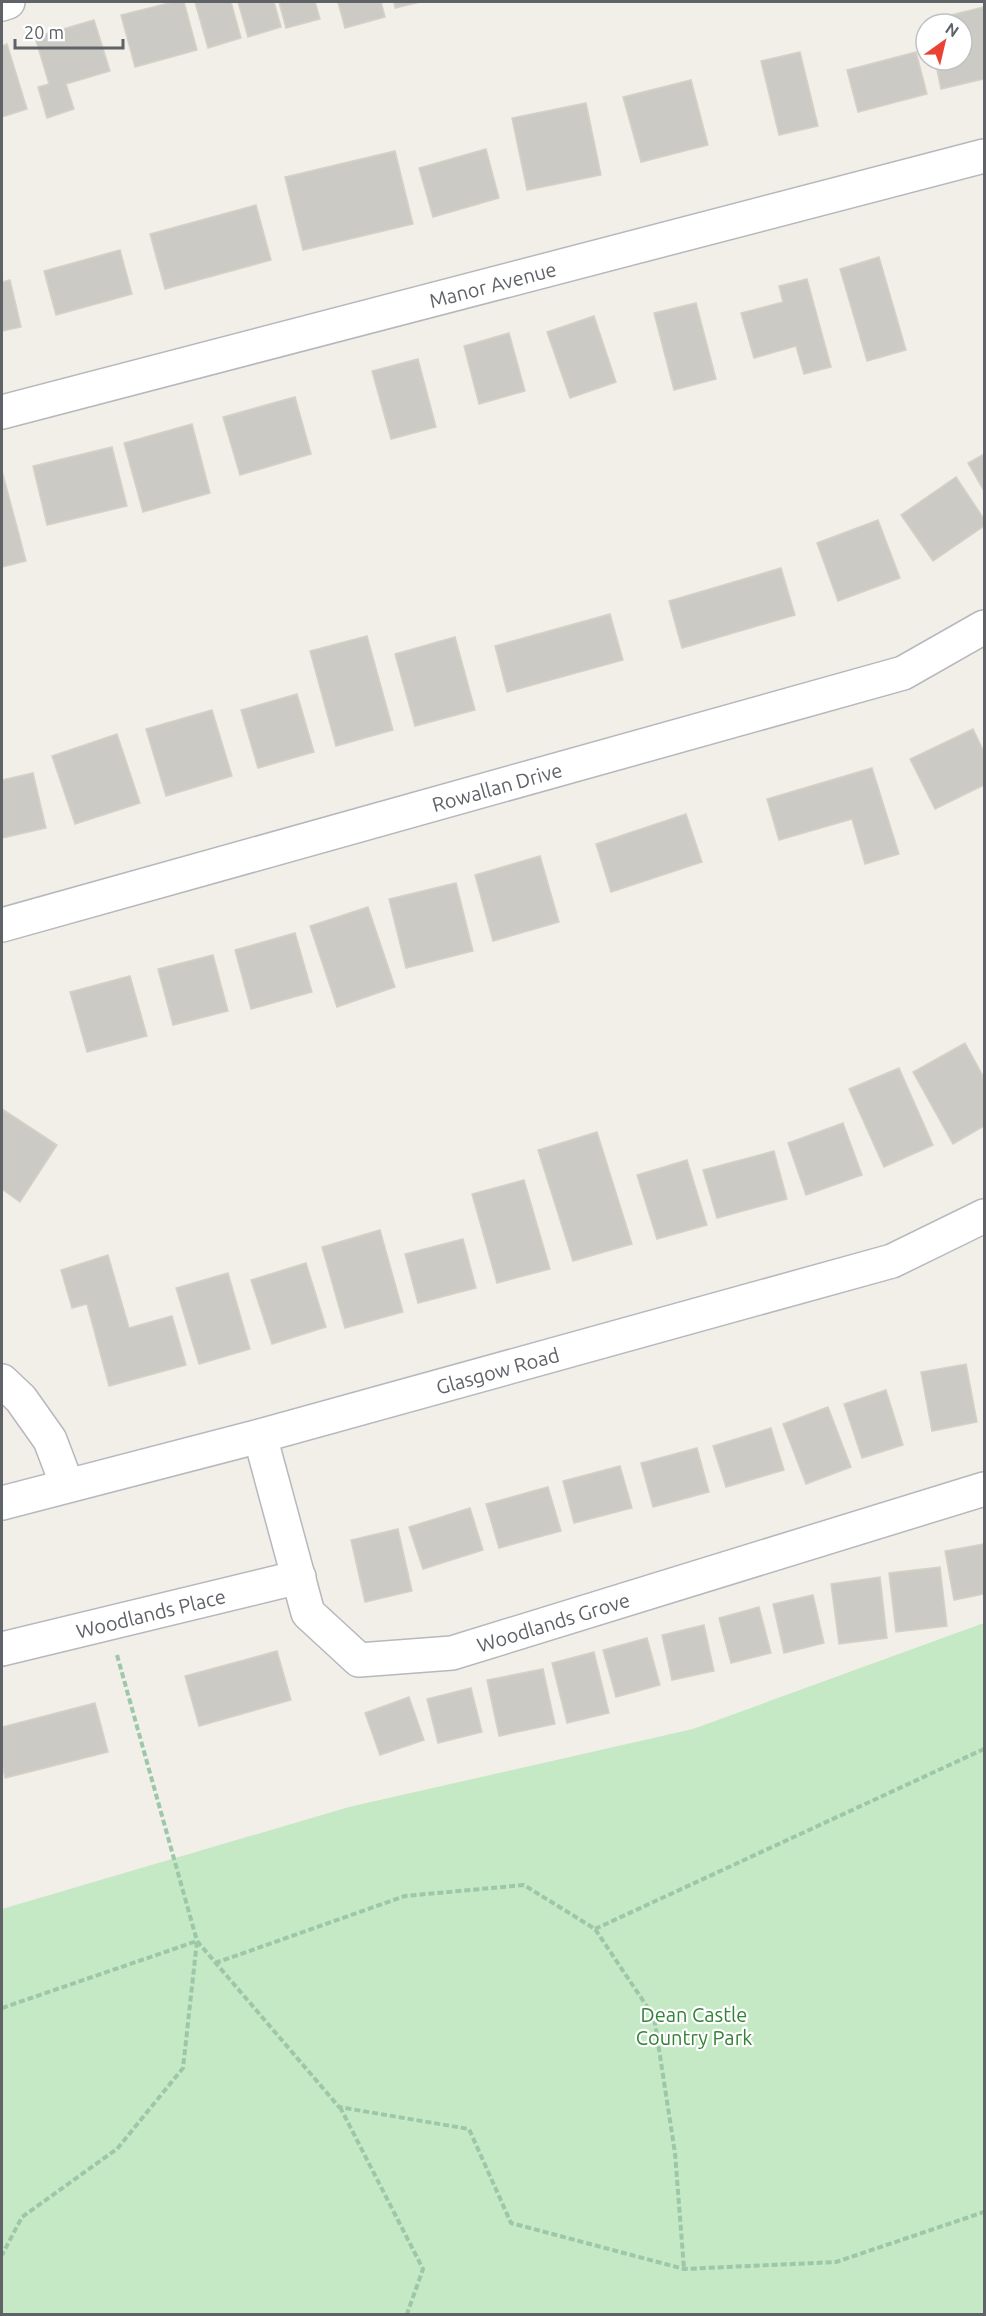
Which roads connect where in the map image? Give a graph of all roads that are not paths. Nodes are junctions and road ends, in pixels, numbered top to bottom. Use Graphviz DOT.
graph roads {
  1 [pos="8,2"];
  2 [pos="2,4"];
  3 [pos="984,156"];
  4 [pos="2,412"];
  5 [pos="984,627"];
  6 [pos="2,925"];
  7 [pos="984,1216"];
  8 [pos="2,1381"];
  9 [pos="260,1436"];
  10 [pos="67,1485"];
  11 [pos="984,1489"];
  12 [pos="2,1503"];
  13 [pos="298,1577"];
  14 [pos="2,1648"];
  1 -- 2 [label="street"];
  3 -- 4 [label="street, Manor Avenue"];
  5 -- 6 [label="street, Rowallan Drive"];
  7 -- 9 [label="street, Glasgow Road"];
  8 -- 10 [label="street"];
  9 -- 10 [label="street, Glasgow Road"];
  9 -- 13 [label="street, Woodlands Grove"];
  10 -- 12 [label="street, Glasgow Road"];
  11 -- 13 [label="street, Woodlands Grove"];
  13 -- 14 [label="street, Woodlands Place"];
}
